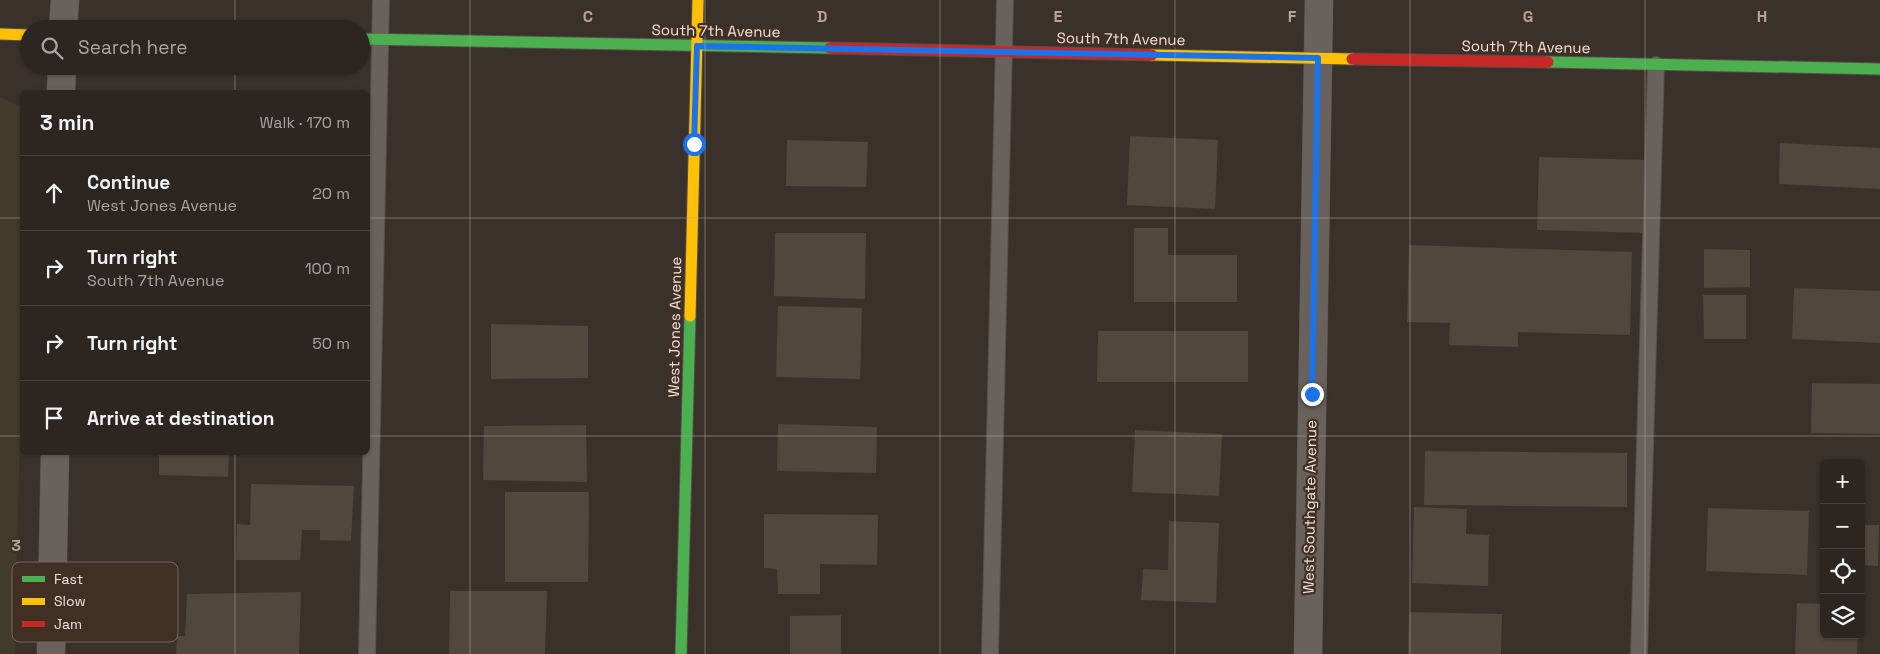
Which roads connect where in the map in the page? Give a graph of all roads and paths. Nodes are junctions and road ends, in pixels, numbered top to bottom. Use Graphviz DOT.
graph roads {
  1 [pos="65,0"];
  2 [pos="381,0"];
  3 [pos="698,0"];
  4 [pos="1005,0"];
  5 [pos="1319,0"];
  6 [pos="64,20"];
  7 [pos="0,34"];
  8 [pos="20,35"];
  9 [pos="370,39"];
  10 [pos="380,40"];
  11 [pos="697,46"];
  12 [pos="1004,52"];
  13 [pos="1318,58"];
  14 [pos="1656,65"];
  15 [pos="1880,69"];
  16 [pos="62,75"];
  17 [pos="61,90"];
  18 [pos="55,455"];
  19 [pos="53,562"];
  20 [pos="367,654"];
  21 [pos="681,654"];
  22 [pos="990,654"];
  23 [pos="1308,654"];
  24 [pos="1639,654"];
  1 -- 6 [label="street"];
  2 -- 10 [label="lane"];
  3 -- 11 [label="main road, West Jones Avenue"];
  4 -- 12 [label="lane"];
  5 -- 13 [label="street, West Southgate Avenue"];
  7 -- 8 [label="main road"];
  9 -- 10 [label="main road, South 7th Avenue"];
  10 -- 11 [label="main road, South 7th Avenue"];
  10 -- 20 [label="lane"];
  11 -- 12 [label="main road, South 7th Avenue"];
  11 -- 21 [label="main road, West Jones Avenue"];
  12 -- 13 [label="main road, South 7th Avenue"];
  12 -- 22 [label="lane"];
  13 -- 14 [label="main road, South 7th Avenue"];
  13 -- 23 [label="street, West Southgate Avenue"];
  14 -- 15 [label="main road, South 7th Avenue"];
  14 -- 24 [label="lane"];
  16 -- 17 [label="street"];
  18 -- 19 [label="street"];
}
